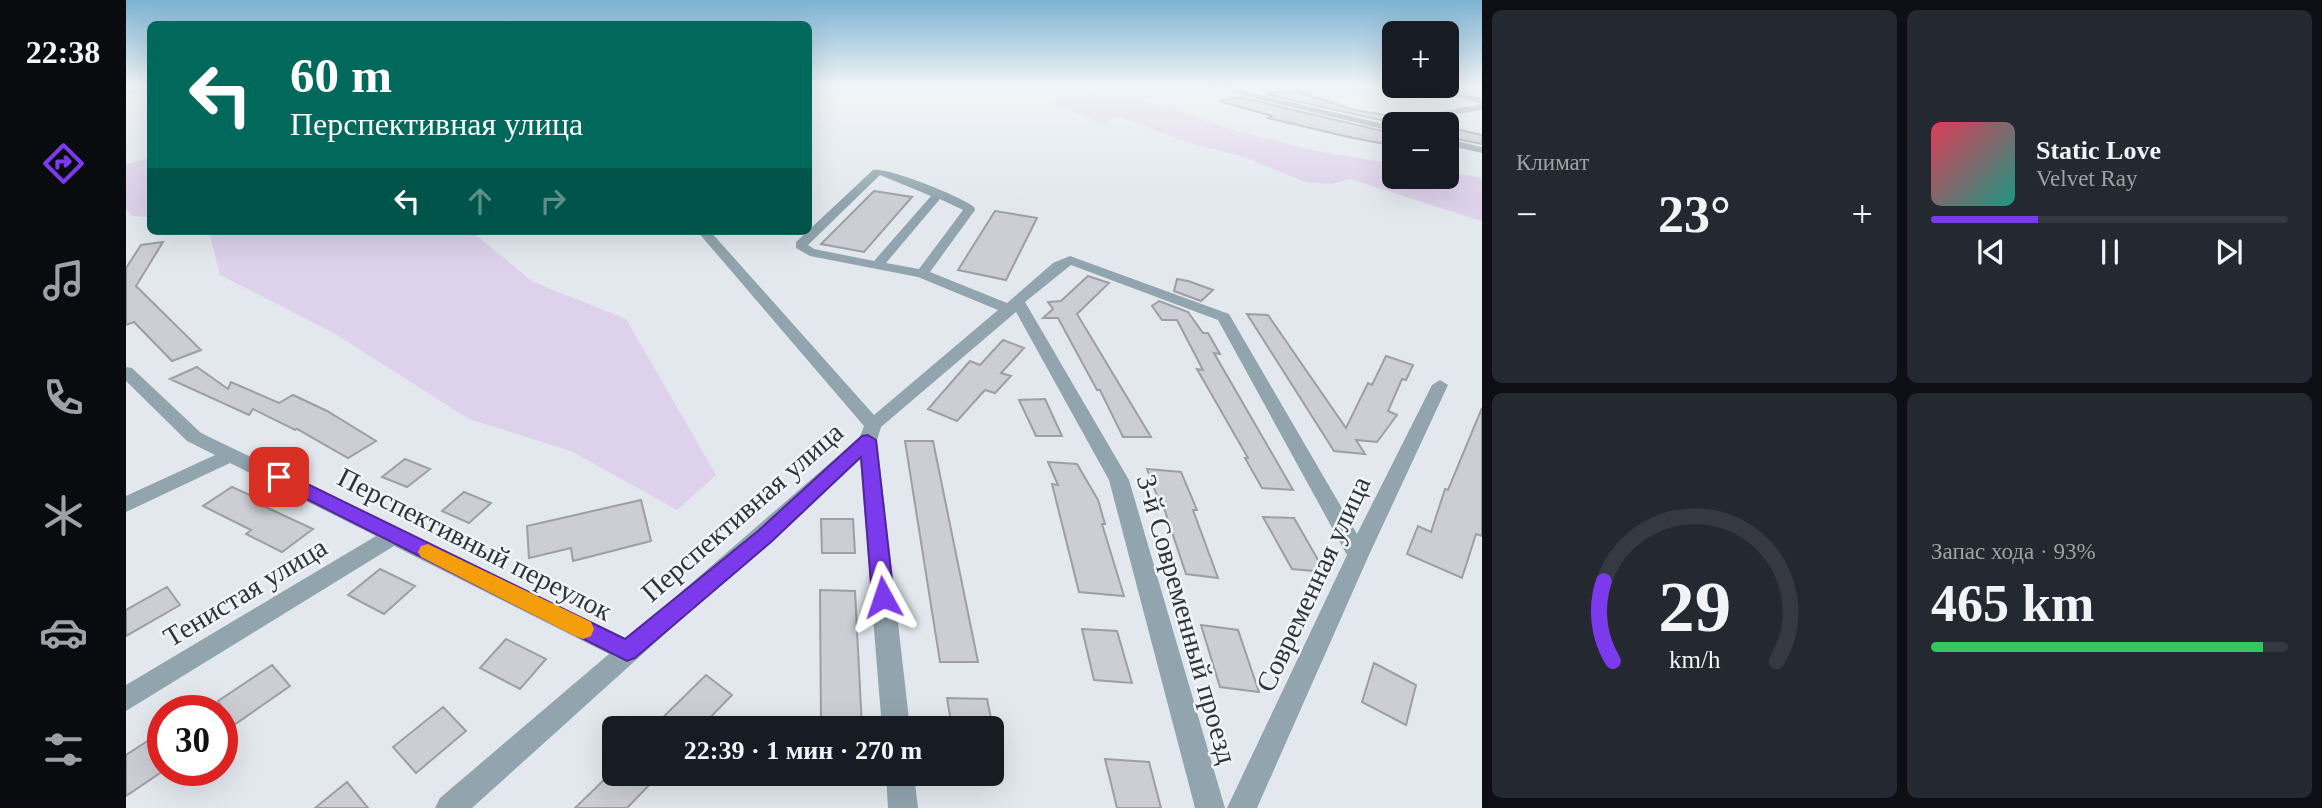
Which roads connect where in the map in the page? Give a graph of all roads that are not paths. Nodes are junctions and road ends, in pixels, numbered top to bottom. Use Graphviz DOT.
graph roads {
  1 [pos="1374,125"];
  2 [pos="1387,125"];
  3 [pos="1380,126"];
  4 [pos="1459,145"];
  5 [pos="1482,150"];
  6 [pos="939,193"];
  7 [pos="812,234"];
  8 [pos="706,235"];
  9 [pos="811,235"];
  10 [pos="877,265"];
  11 [pos="922,274"];
  12 [pos="1014,306"];
  13 [pos="129,378"];
  14 [pos="1440,385"];
  15 [pos="871,433"];
  16 [pos="233,454"];
  17 [pos="126,506"];
  18 [pos="395,535"];
  19 [pos="1358,555"];
  20 [pos="627,651"];
  21 [pos="126,699"];
  22 [pos="895,716"];
  23 [pos="901,786"];
  24 [pos="450,808"];
  25 [pos="903,808"];
  26 [pos="1210,808"];
  27 [pos="1242,808"];
  1 -- 3 [label="street"];
  2 -- 3 [label="street"];
  4 -- 5 [label="street"];
  6 -- 7 [label="street"];
  6 -- 10 [label="street"];
  6 -- 11 [label="street"];
  8 -- 15 [label="street"];
  9 -- 10 [label="street"];
  10 -- 11 [label="street"];
  11 -- 12 [label="street"];
  12 -- 15 [label="street, Перспективная улица"];
  12 -- 19 [label="street, Перспективная улица"];
  12 -- 26 [label="street, 3-й Современный проезд"];
  13 -- 16 [label="street, Перспективный переулок"];
  14 -- 19 [label="street, Современная улица"];
  15 -- 20 [label="street, Перспективная улица"];
  15 -- 22 [label="street"];
  16 -- 17 [label="street"];
  16 -- 18 [label="street, Перспективный переулок"];
  18 -- 20 [label="street, Перспективный переулок"];
  18 -- 21 [label="street, Тенистая улица"];
  19 -- 27 [label="street, Современная улица"];
  20 -- 24 [label="street, Перспективная улица"];
  23 -- 25 [label="street"];
}
